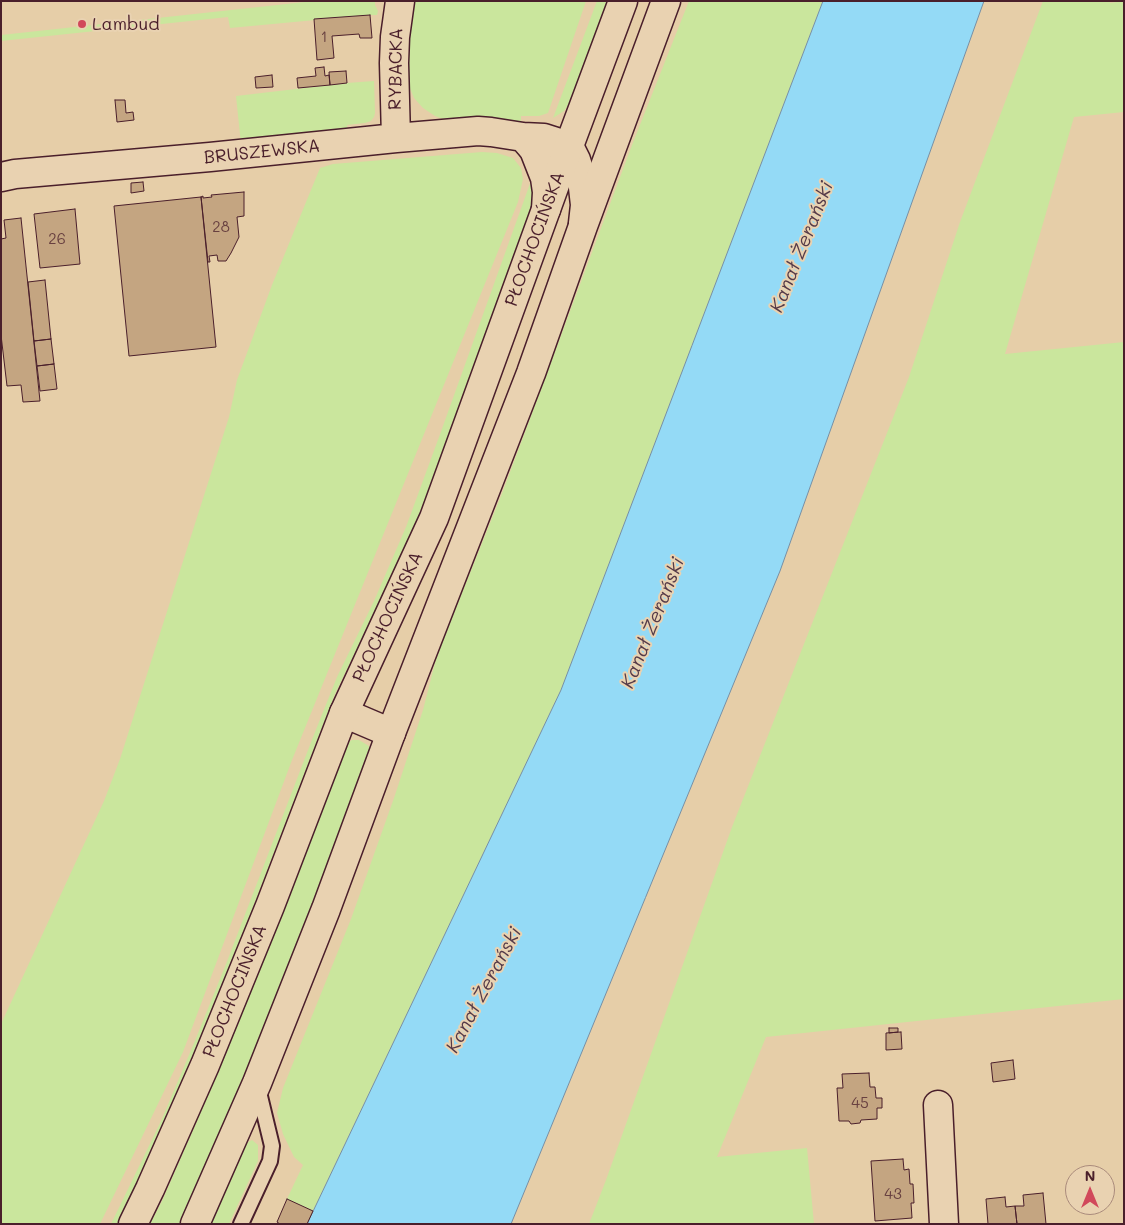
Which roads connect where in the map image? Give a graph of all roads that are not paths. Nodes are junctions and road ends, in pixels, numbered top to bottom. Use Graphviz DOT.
graph roads {
  1 [pos="400,1"];
  2 [pos="622,1"];
  3 [pos="666,1"];
  4 [pos="523,137"];
  5 [pos="396,138"];
  6 [pos="569,146"];
  7 [pos="1,176"];
  8 [pos="546,209"];
  9 [pos="583,226"];
  10 [pos="344,713"];
  11 [pos="391,733"];
  12 [pos="257,1083"];
  13 [pos="938,1105"];
  14 [pos="133,1224"];
  15 [pos="195,1224"];
  16 [pos="241,1224"];
  17 [pos="944,1224"];
  1 -- 5 [label="main road, RYBACKA"];
  2 -- 6 [label="main road, PŁOCHOCIŃSKA"];
  3 -- 9 [label="main road"];
  4 -- 5 [label="main road, BRUSZEWSKA"];
  4 -- 6 [label="main road, BRUSZEWSKA"];
  4 -- 8 [label="main road"];
  5 -- 7 [label="main road, BRUSZEWSKA"];
  6 -- 8 [label="main road, PŁOCHOCIŃSKA"];
  6 -- 9 [label="main road"];
  8 -- 10 [label="main road, PŁOCHOCIŃSKA"];
  9 -- 11 [label="main road"];
  10 -- 11 [label="main road"];
  10 -- 14 [label="main road, PŁOCHOCIŃSKA"];
  11 -- 12 [label="main road"];
  12 -- 15 [label="main road"];
  12 -- 16 [label="lane"];
  13 -- 17 [label="main road"];
}
